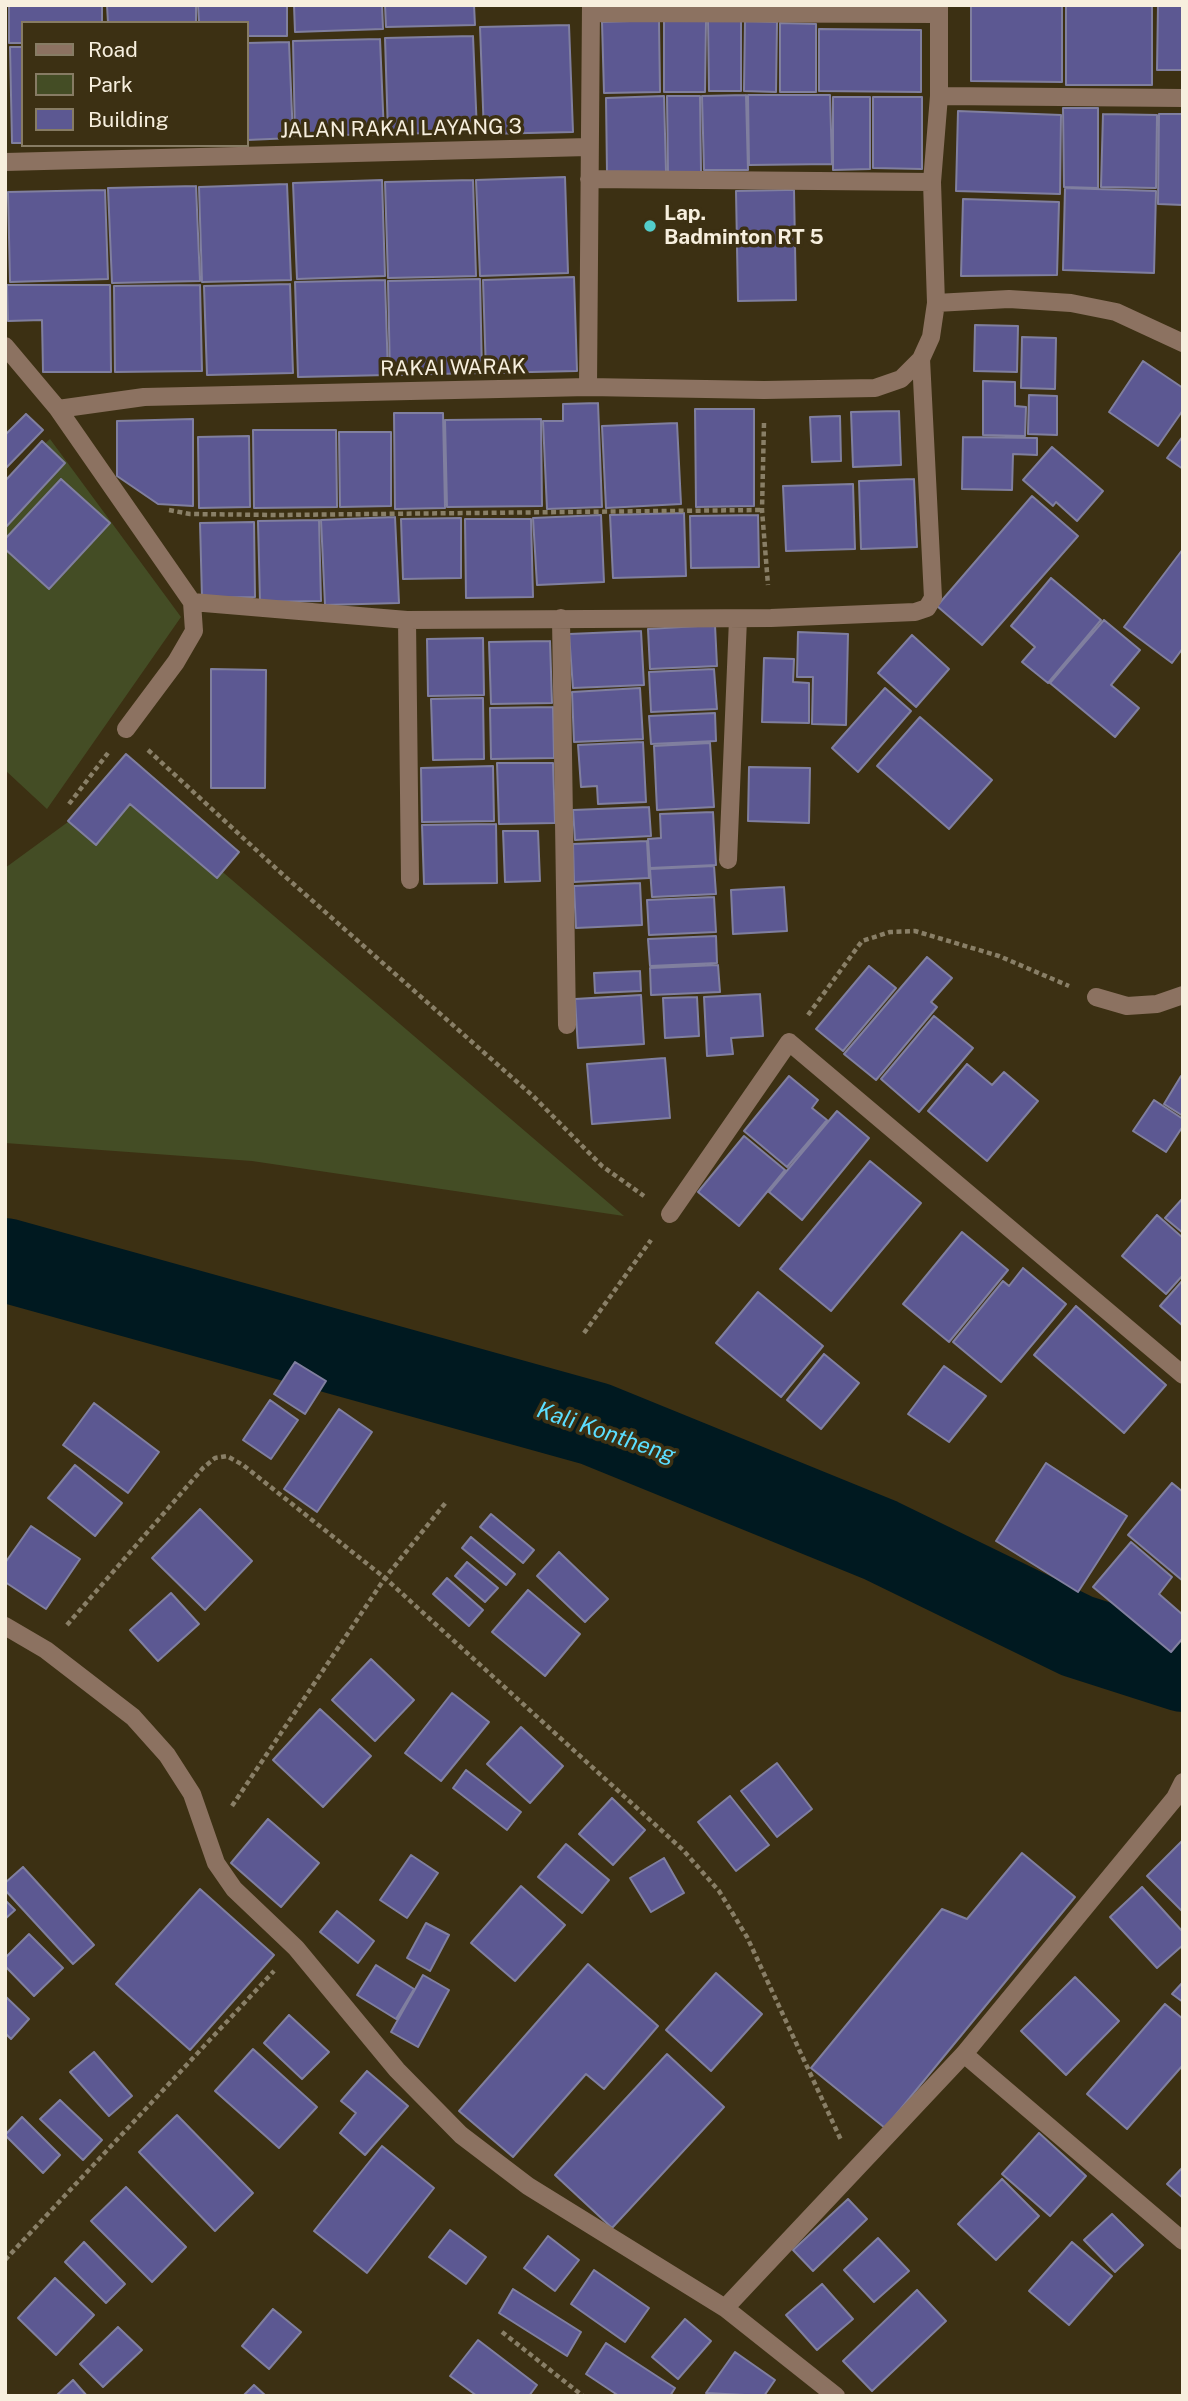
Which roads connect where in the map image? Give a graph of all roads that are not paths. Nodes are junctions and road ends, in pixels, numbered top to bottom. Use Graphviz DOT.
graph roads {
  1 [pos="591,9"];
  2 [pos="939,10"];
  3 [pos="939,96"];
  4 [pos="1183,98"];
  5 [pos="588,147"];
  6 [pos="5,162"];
  7 [pos="589,179"];
  8 [pos="932,182"];
  9 [pos="936,303"];
  10 [pos="1183,343"];
  11 [pos="5,346"];
  12 [pos="921,359"];
  13 [pos="588,387"];
  14 [pos="58,409"];
  15 [pos="192,602"];
  16 [pos="561,618"];
  17 [pos="738,619"];
  18 [pos="407,620"];
  19 [pos="126,729"];
  20 [pos="728,860"];
  21 [pos="410,880"];
  22 [pos="1183,995"];
  23 [pos="1096,997"];
  24 [pos="567,1025"];
  25 [pos="670,1214"];
  26 [pos="1183,1375"];
  27 [pos="5,1626"];
  28 [pos="1179,1790"];
  29 [pos="964,2054"];
  30 [pos="1183,2241"];
  31 [pos="725,2308"];
  32 [pos="836,2396"];
  1 -- 2 [label="street"];
  1 -- 5 [label="street"];
  2 -- 3 [label="street"];
  3 -- 4 [label="street"];
  3 -- 8 [label="street"];
  5 -- 6 [label="street, JALAN RAKAI LAYANG 3"];
  5 -- 7 [label="street"];
  7 -- 8 [label="street"];
  7 -- 13 [label="street"];
  8 -- 9 [label="street"];
  9 -- 10 [label="street"];
  9 -- 12 [label="street"];
  11 -- 14 [label="street"];
  12 -- 13 [label="street, RAKAI WARAK"];
  12 -- 17 [label="street"];
  13 -- 14 [label="street, RAKAI WARAK"];
  14 -- 15 [label="street"];
  15 -- 18 [label="street"];
  15 -- 19 [label="street"];
  16 -- 17 [label="street"];
  16 -- 18 [label="street"];
  16 -- 24 [label="street"];
  17 -- 20 [label="street"];
  18 -- 21 [label="street"];
  22 -- 23 [label="street"];
  25 -- 26 [label="street"];
  27 -- 31 [label="street"];
  28 -- 29 [label="street"];
  29 -- 30 [label="street"];
  29 -- 31 [label="street"];
  31 -- 32 [label="street"];
}
